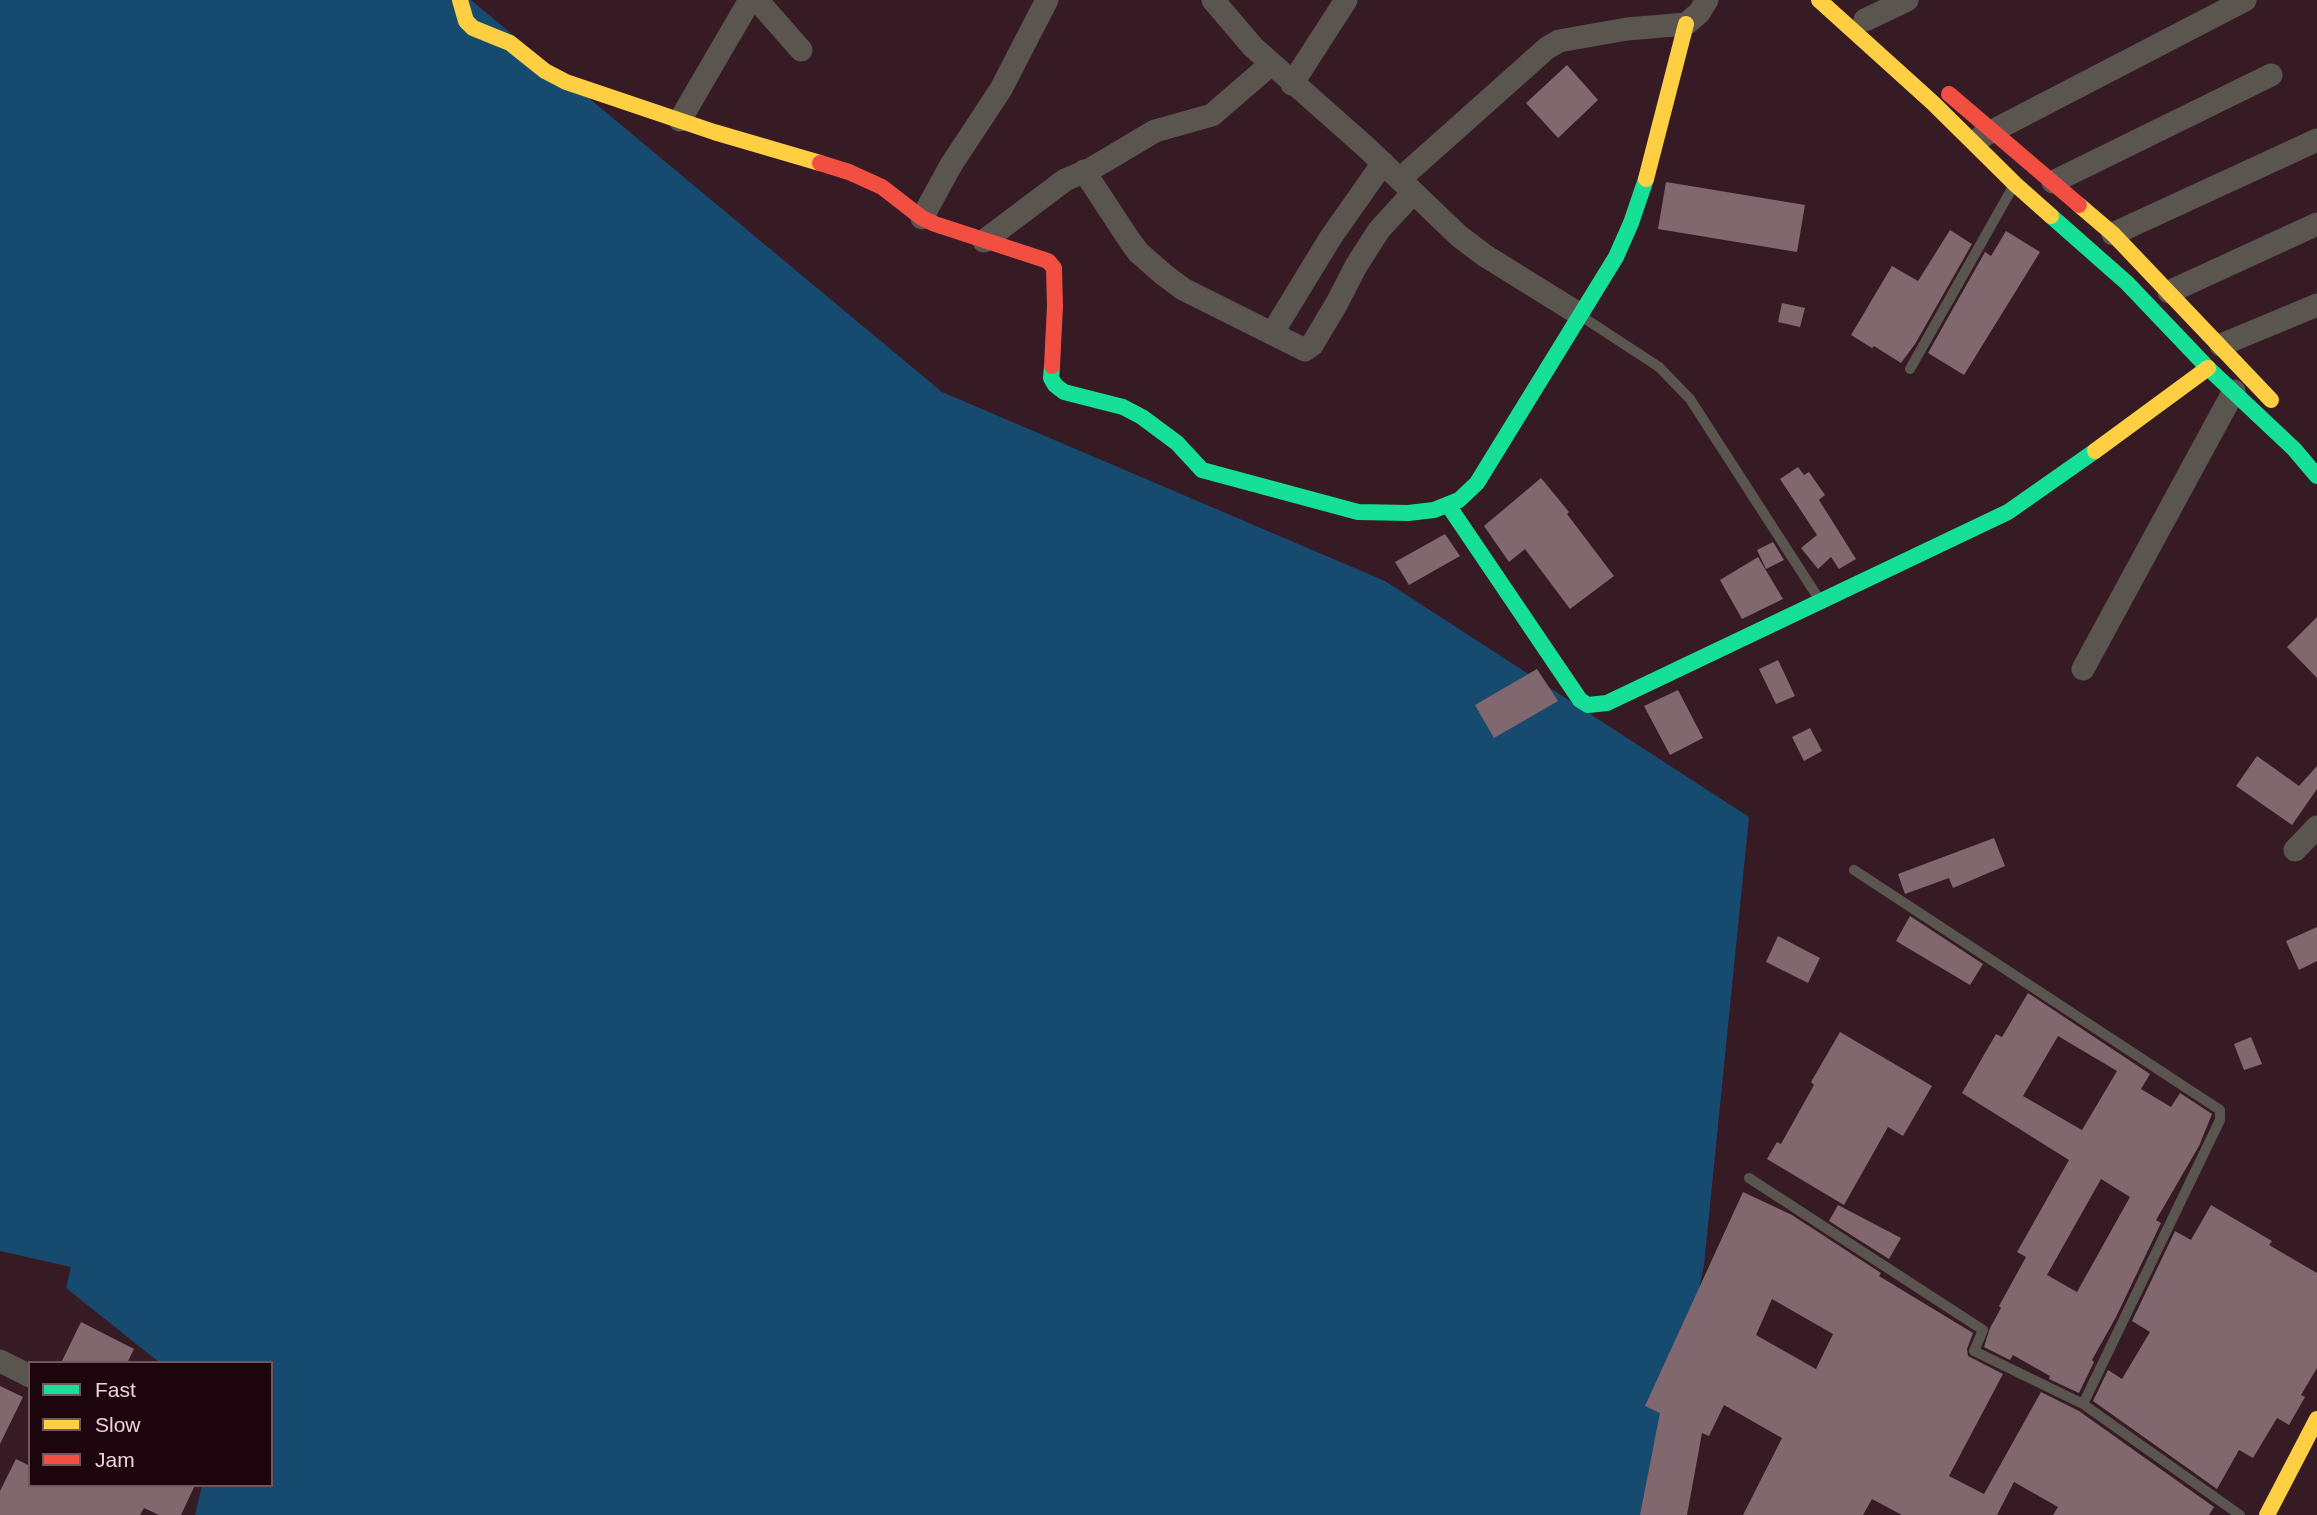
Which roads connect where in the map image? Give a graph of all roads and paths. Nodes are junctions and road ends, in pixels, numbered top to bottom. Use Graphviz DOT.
graph roads {
  1 [pos="460,0"];
  2 [pos="750,0"];
  3 [pos="757,0"];
  4 [pos="1047,0"];
  5 [pos="1213,0"];
  6 [pos="1346,0"];
  7 [pos="1707,0"];
  8 [pos="1819,0"];
  9 [pos="1907,0"];
  10 [pos="2245,0"];
  11 [pos="1864,18"];
  12 [pos="1686,24"];
  13 [pos="801,50"];
  14 [pos="1271,64"];
  15 [pos="2271,75"];
  16 [pos="1934,80"];
  17 [pos="1292,84"];
  18 [pos="680,120"];
  19 [pos="1992,129"];
  20 [pos="2317,140"];
  21 [pos="1972,143"];
  22 [pos="1383,163"];
  23 [pos="1084,171"];
  24 [pos="2053,182"];
  25 [pos="2015,184"];
  26 [pos="1407,186"];
  27 [pos="922,218"];
  28 [pos="2317,224"];
  29 [pos="2113,234"];
  30 [pos="984,241"];
  31 [pos="2169,292"];
  32 [pos="2317,305"];
  33 [pos="1579,314"];
  34 [pos="1273,332"];
  35 [pos="2221,345"];
  36 [pos="2208,368"];
  37 [pos="1910,369"];
  38 [pos="2234,391"];
  39 [pos="2282,411"];
  40 [pos="2317,476"];
  41 [pos="1448,505"];
  42 [pos="1821,601"];
  43 [pos="2083,669"];
  44 [pos="2317,827"];
  45 [pos="2295,850"];
  46 [pos="1854,870"];
  47 [pos="1749,1178"];
  48 [pos="0,1361"];
  49 [pos="28,1375"];
  50 [pos="2082,1404"];
  51 [pos="2317,1419"];
  52 [pos="2239,1515"];
  53 [pos="2267,1515"];
  1 -- 18 [label="street"];
  2 -- 18 [label="street"];
  3 -- 13 [label="street"];
  4 -- 27 [label="street"];
  5 -- 14 [label="street"];
  6 -- 17 [label="street"];
  7 -- 12 [label="street"];
  8 -- 21 [label="street"];
  9 -- 11 [label="street"];
  10 -- 19 [label="street"];
  12 -- 26 [label="street"];
  12 -- 33 [label="street"];
  14 -- 17 [label="street"];
  14 -- 23 [label="street"];
  15 -- 24 [label="street"];
  16 -- 19 [label="street"];
  17 -- 22 [label="street"];
  18 -- 27 [label="street"];
  19 -- 21 [label="street"];
  19 -- 24 [label="street"];
  20 -- 29 [label="street"];
  21 -- 25 [label="street"];
  22 -- 26 [label="street"];
  22 -- 34 [label="street"];
  23 -- 30 [label="street"];
  23 -- 34 [label="street"];
  24 -- 29 [label="street"];
  25 -- 36 [label="street"];
  25 -- 37 [label="lane"];
  26 -- 33 [label="street"];
  26 -- 34 [label="street"];
  27 -- 30 [label="street"];
  28 -- 31 [label="street"];
  29 -- 31 [label="street"];
  30 -- 41 [label="street"];
  31 -- 35 [label="street"];
  32 -- 35 [label="street"];
  33 -- 41 [label="street"];
  33 -- 42 [label="lane"];
  35 -- 39 [label="street"];
  36 -- 38 [label="street"];
  36 -- 42 [label="street"];
  38 -- 40 [label="street"];
  38 -- 43 [label="street"];
  41 -- 42 [label="street"];
  44 -- 45 [label="street"];
  46 -- 50 [label="lane"];
  47 -- 50 [label="lane"];
  48 -- 49 [label="street"];
  50 -- 52 [label="lane"];
  51 -- 53 [label="street"];
}
